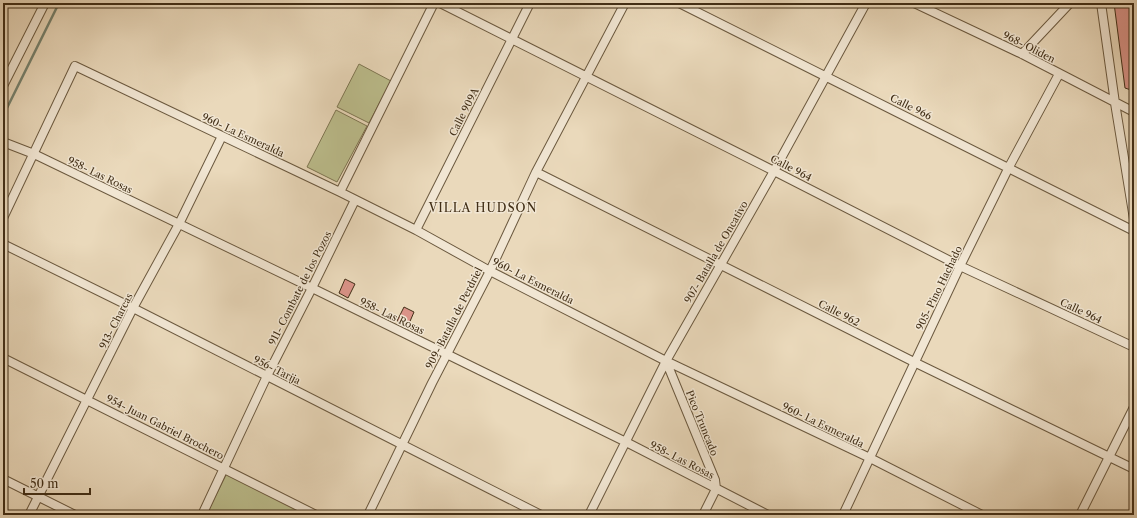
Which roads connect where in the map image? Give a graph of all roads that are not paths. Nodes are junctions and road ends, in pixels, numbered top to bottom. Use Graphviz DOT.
graph roads {
  1 [pos="45,3"];
  2 [pos="434,3"];
  3 [pos="440,3"];
  4 [pos="530,3"];
  5 [pos="625,3"];
  6 [pos="679,3"];
  7 [pos="866,3"];
  8 [pos="914,3"];
  9 [pos="1070,3"];
  10 [pos="1101,3"];
  11 [pos="512,39"];
  12 [pos="1022,54"];
  13 [pos="1059,74"];
  14 [pos="586,76"];
  15 [pos="826,76"];
  16 [pos="3,86"];
  17 [pos="1115,103"];
  18 [pos="1134,112"];
  19 [pos="222,136"];
  20 [pos="3,142"];
  21 [pos="34,154"];
  22 [pos="1009,167"];
  23 [pos="774,170"];
  24 [pos="536,172"];
  25 [pos="340,192"];
  26 [pos="355,200"];
  27 [pos="3,218"];
  28 [pos="1134,219"];
  29 [pos="179,224"];
  30 [pos="416,230"];
  31 [pos="1134,231"];
  32 [pos="3,244"];
  33 [pos="720,265"];
  34 [pos="960,266"];
  35 [pos="490,271"];
  36 [pos="312,288"];
  37 [pos="133,308"];
  38 [pos="1134,347"];
  39 [pos="447,354"];
  40 [pos="3,358"];
  41 [pos="666,360"];
  42 [pos="914,362"];
  43 [pos="266,376"];
  44 [pos="87,399"];
  45 [pos="1134,407"];
  46 [pos="626,442"];
  47 [pos="402,445"];
  48 [pos="1109,456"];
  49 [pos="870,458"];
  50 [pos="224,468"];
  51 [pos="1134,469"];
  52 [pos="3,479"];
  53 [pos="716,489"];
  54 [pos="39,496"];
  55 [pos="29,515"];
  56 [pos="75,515"];
  57 [pos="202,515"];
  58 [pos="316,515"];
  59 [pos="368,515"];
  60 [pos="541,515"];
  61 [pos="589,515"];
  62 [pos="703,515"];
  63 [pos="768,515"];
  64 [pos="843,515"];
  65 [pos="982,515"];
  66 [pos="1080,515"];
  1 -- 16 [label="street"];
  2 -- 25 [label="street"];
  3 -- 11 [label="street, Calle 964"];
  4 -- 11 [label="street, Calle 909A"];
  5 -- 14 [label="street, 909- Batalla de Perdriel"];
  6 -- 15 [label="street, Calle 966"];
  7 -- 15 [label="street, 907- Batalla de Oncativo"];
  8 -- 12 [label="street, 968- Oliden"];
  9 -- 12 [label="street"];
  10 -- 17 [label="street"];
  11 -- 14 [label="street, Calle 964"];
  11 -- 30 [label="street, Calle 909A"];
  12 -- 13 [label="street, 968- Oliden"];
  13 -- 17 [label="street, 968- Oliden"];
  13 -- 22 [label="street, 905- Pino Hachado"];
  14 -- 23 [label="street, Calle 964"];
  14 -- 24 [label="street, 909- Batalla de Perdriel"];
  15 -- 22 [label="street, Calle 966"];
  15 -- 23 [label="street, 907- Batalla de Oncativo"];
  17 -- 18 [label="street, 968- Oliden"];
  17 -- 28 [label="street"];
  19 -- 21 [label="street, 960- La Esmeralda"];
  19 -- 25 [label="street, 960- La Esmeralda"];
  19 -- 29 [label="street, 913- Charcas"];
  20 -- 21 [label="street, 958- Las Rosas"];
  21 -- 27 [label="street"];
  21 -- 29 [label="street, 958- Las Rosas"];
  22 -- 31 [label="street, Calle 966"];
  22 -- 34 [label="street, 905- Pino Hachado"];
  23 -- 33 [label="street, 907- Batalla de Oncativo"];
  23 -- 34 [label="street, Calle 964"];
  24 -- 33 [label="street, Calle 962"];
  24 -- 35 [label="street, 909- Batalla de Perdriel"];
  25 -- 26 [label="street, 960- La Esmeralda"];
  26 -- 30 [label="street, 960- La Esmeralda"];
  26 -- 36 [label="street, 911- Combate de los Pozos"];
  29 -- 36 [label="street, 958- Las Rosas"];
  29 -- 37 [label="street, 913- Charcas"];
  30 -- 35 [label="street, 960- La Esmeralda"];
  32 -- 37 [label="street, 956- Tarija"];
  33 -- 41 [label="street, 907- Batalla de Oncativo"];
  33 -- 42 [label="street, Calle 962"];
  34 -- 38 [label="street, Calle 964"];
  34 -- 42 [label="street, 905- Pino Hachado"];
  35 -- 39 [label="street, 909- Batalla de Perdriel"];
  35 -- 41 [label="street, 960- La Esmeralda"];
  36 -- 39 [label="street, 958- Las Rosas"];
  36 -- 43 [label="street, 911- Combate de los Pozos"];
  37 -- 43 [label="street, 956- Tarija"];
  37 -- 44 [label="street, 913- Charcas"];
  39 -- 46 [label="street, 958- Las Rosas"];
  39 -- 47 [label="street, 909- Batalla de Perdriel"];
  40 -- 44 [label="street, 954- Juan Gabriel Brochero"];
  41 -- 46 [label="street, 907- Batalla de Oncativo"];
  41 -- 49 [label="street, 960- La Esmeralda"];
  41 -- 53 [label="street, Pico Truncado"];
  42 -- 48 [label="street, Calle 962"];
  42 -- 49 [label="street, 905- Pino Hachado"];
  43 -- 47 [label="street, 956- Tarija"];
  43 -- 50 [label="street, 911- Combate de los Pozos"];
  44 -- 50 [label="street, 954- Juan Gabriel Brochero"];
  44 -- 54 [label="street, 913- Charcas"];
  45 -- 48 [label="street"];
  46 -- 53 [label="street, 958- Las Rosas"];
  46 -- 61 [label="street, 907- Batalla de Oncativo"];
  47 -- 59 [label="street, 909- Batalla de Perdriel"];
  47 -- 60 [label="street, 956- Tarija"];
  48 -- 51 [label="street, Calle 962"];
  48 -- 66 [label="street"];
  49 -- 64 [label="street, 905- Pino Hachado"];
  49 -- 65 [label="street, 960- La Esmeralda"];
  50 -- 57 [label="street, 911- Combate de los Pozos"];
  50 -- 58 [label="street, 954- Juan Gabriel Brochero"];
  52 -- 54 [label="street"];
  53 -- 62 [label="street"];
  53 -- 63 [label="street, 958- Las Rosas"];
  54 -- 55 [label="street, 913- Charcas"];
  54 -- 56 [label="street"];
}
